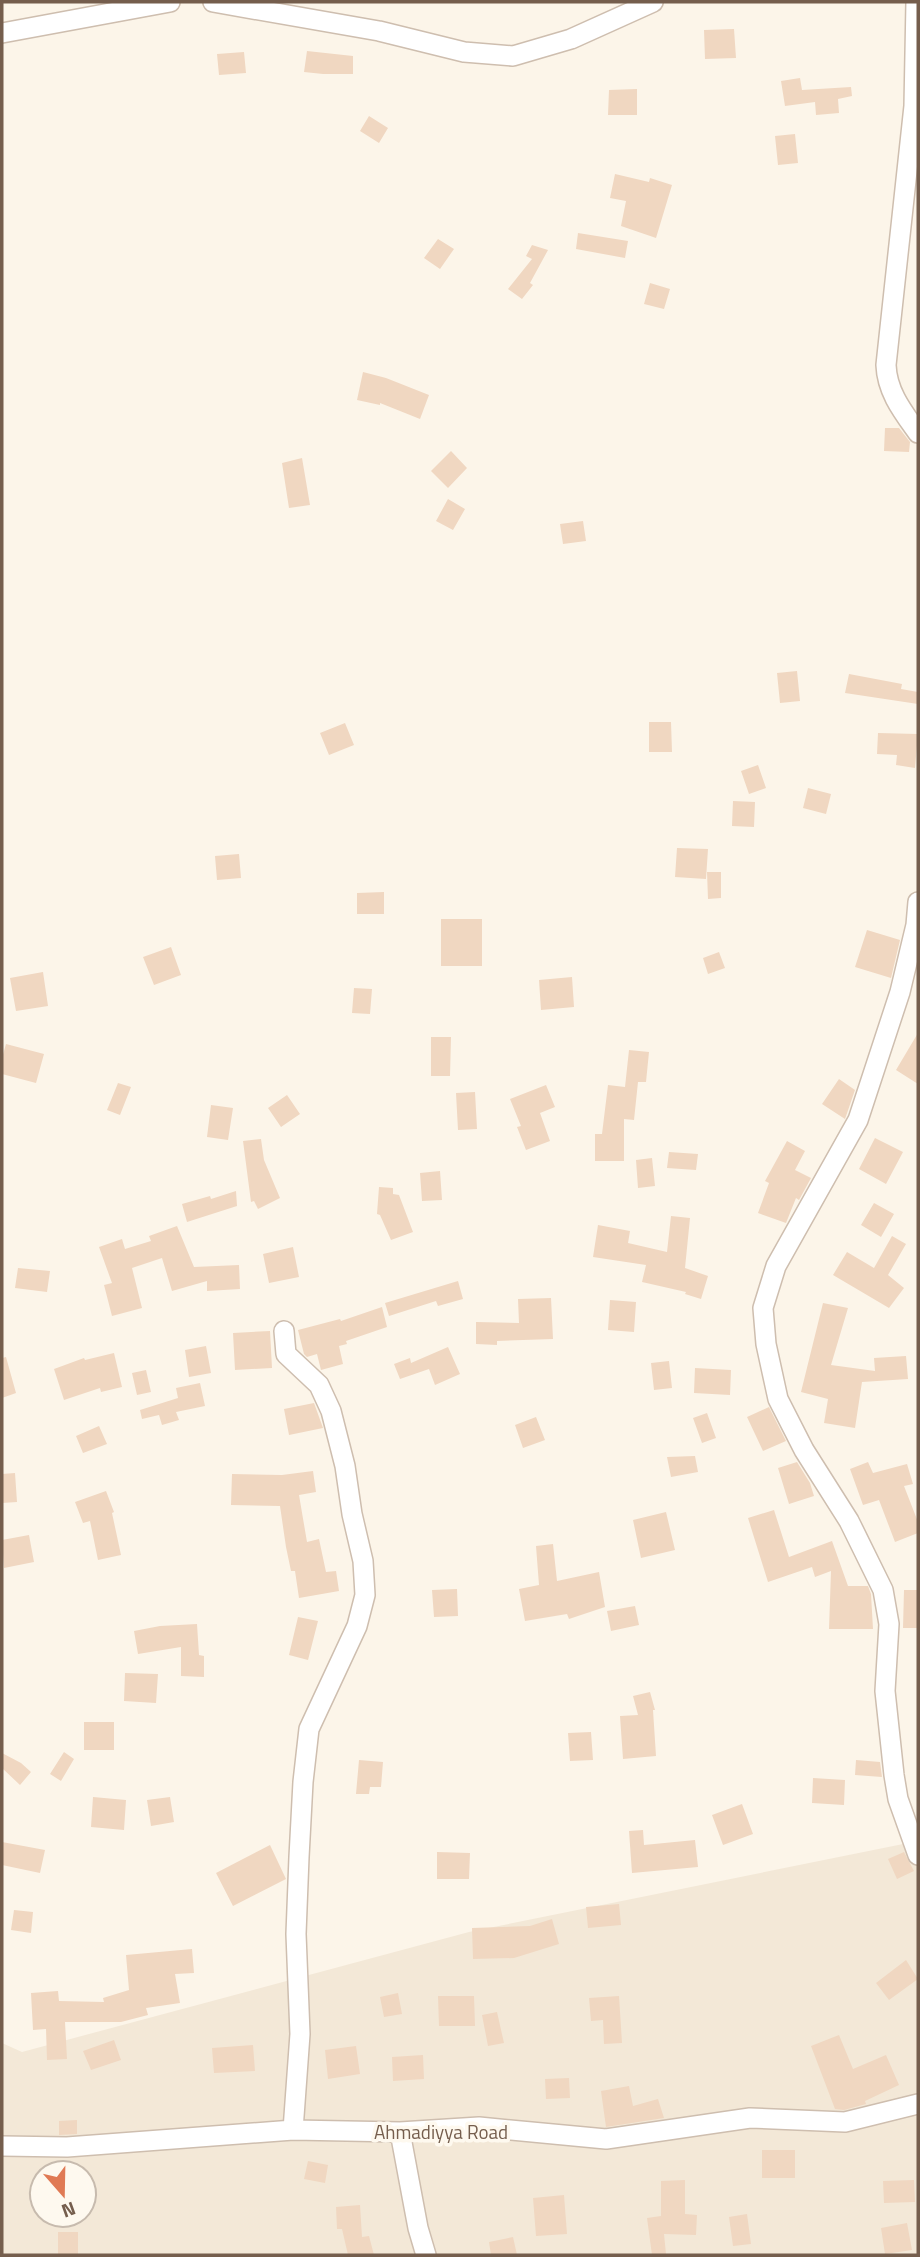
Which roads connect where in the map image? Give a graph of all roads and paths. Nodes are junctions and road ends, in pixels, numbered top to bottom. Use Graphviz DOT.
graph roads {
  1 [pos="170,2"];
  2 [pos="219,2"];
  3 [pos="653,2"];
  4 [pos="916,2"];
  5 [pos="2,33"];
  6 [pos="918,433"];
  7 [pos="918,902"];
  8 [pos="917,925"];
  9 [pos="284,1331"];
  10 [pos="918,1855"];
  11 [pos="918,2104"];
  12 [pos="293,2130"];
  13 [pos="400,2132"];
  14 [pos="2,2146"];
  15 [pos="426,2255"];
  1 -- 5 [label="street"];
  2 -- 3 [label="street"];
  4 -- 6 [label="street"];
  7 -- 8 [label="street"];
  8 -- 10 [label="street"];
  9 -- 12 [label="street"];
  11 -- 13 [label="street, Ahmadiyya Road"];
  12 -- 13 [label="street, Ahmadiyya Road"];
  12 -- 14 [label="street, Ahmadiyya Road"];
  13 -- 15 [label="street"];
}
